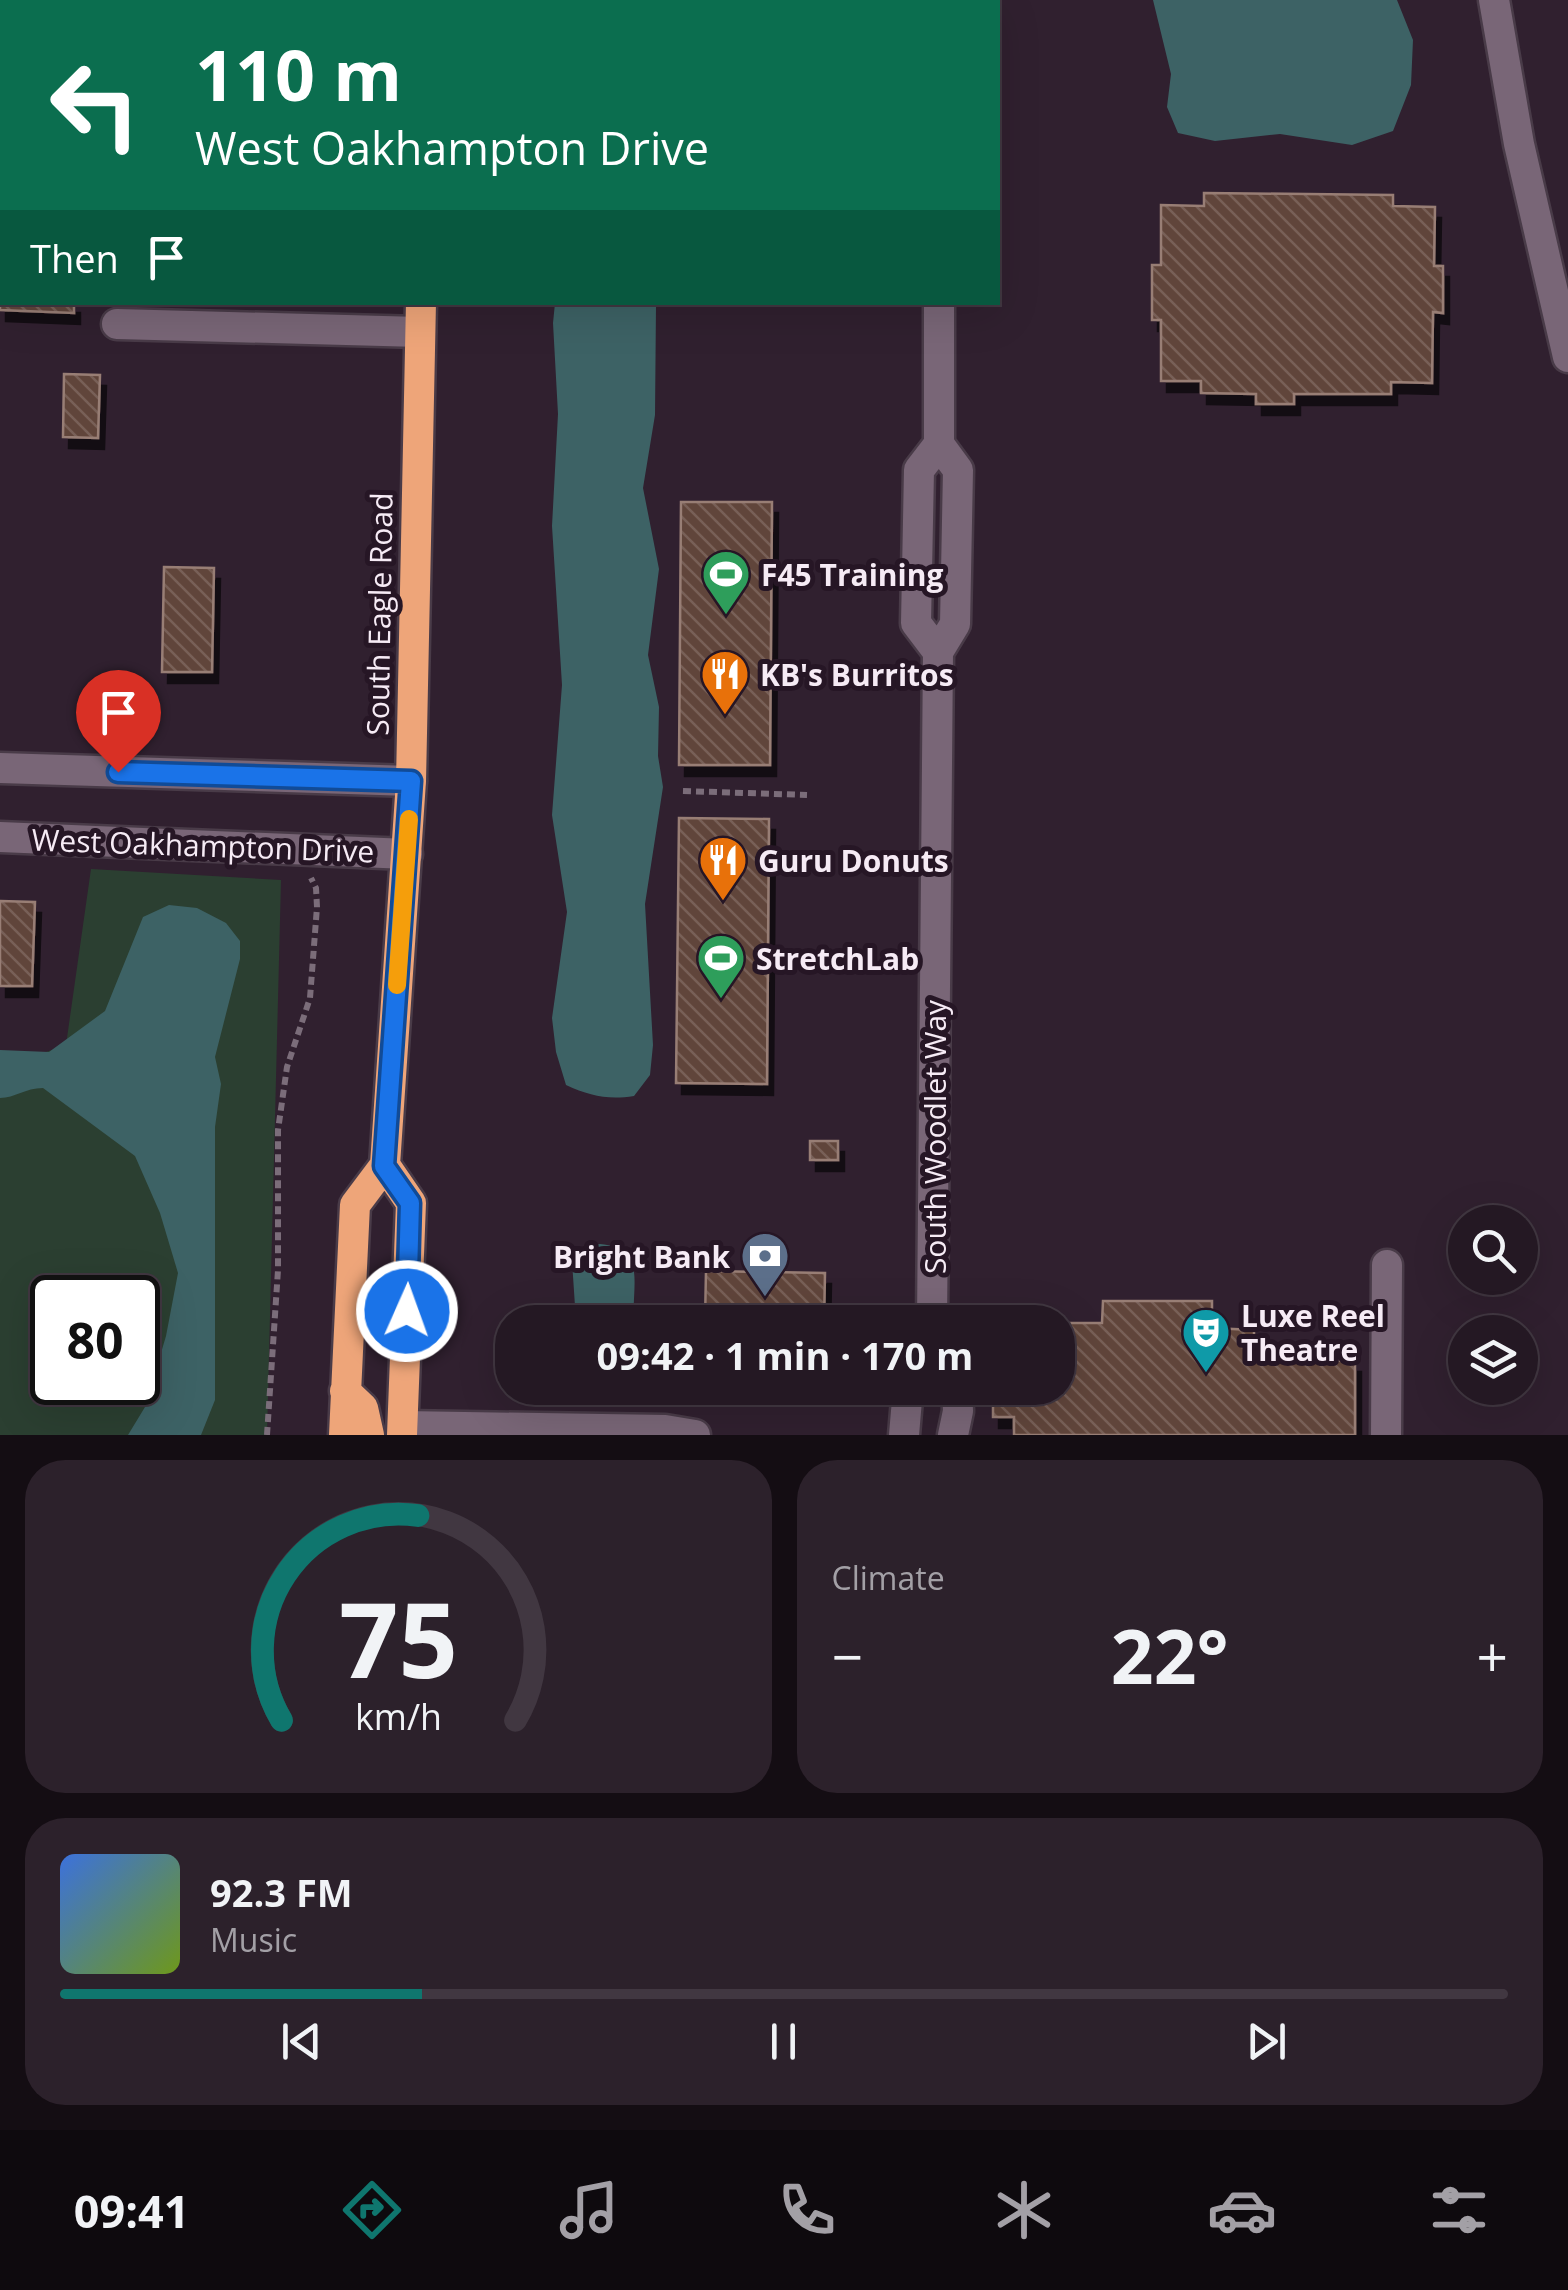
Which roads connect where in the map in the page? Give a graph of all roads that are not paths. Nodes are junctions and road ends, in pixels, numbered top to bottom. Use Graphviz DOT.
graph roads {
  1 [pos="1494,0"];
  2 [pos="939,305"];
  3 [pos="420,317"];
  4 [pos="116,324"];
  5 [pos="1568,357"];
  6 [pos="0,768"];
  7 [pos="411,781"];
  8 [pos="0,837"];
  9 [pos="406,854"];
  10 [pos="384,1166"];
  11 [pos="1387,1265"];
  12 [pos="932,1305"];
  13 [pos="345,1391"];
  14 [pos="907,1405"];
  15 [pos="958,1405"];
  16 [pos="403,1431"];
  17 [pos="344,1435"];
  18 [pos="369,1435"];
  19 [pos="695,1435"];
  20 [pos="904,1435"];
  21 [pos="953,1435"];
  22 [pos="1386,1435"];
  1 -- 5 [label="street"];
  2 -- 12 [label="street, South Woodlet Way"];
  3 -- 4 [label="street"];
  3 -- 7 [label="highway, South Eagle Road"];
  6 -- 7 [label="street"];
  7 -- 9 [label="highway, South Eagle Road"];
  8 -- 9 [label="street, West Oakhampton Drive"];
  9 -- 10 [label="highway, South Eagle Road"];
  10 -- 13 [label="highway"];
  10 -- 16 [label="highway"];
  11 -- 22 [label="street"];
  13 -- 17 [label="highway"];
  13 -- 18 [label="highway"];
  14 -- 20 [label="street"];
  15 -- 21 [label="street"];
  16 -- 19 [label="street"];
}
